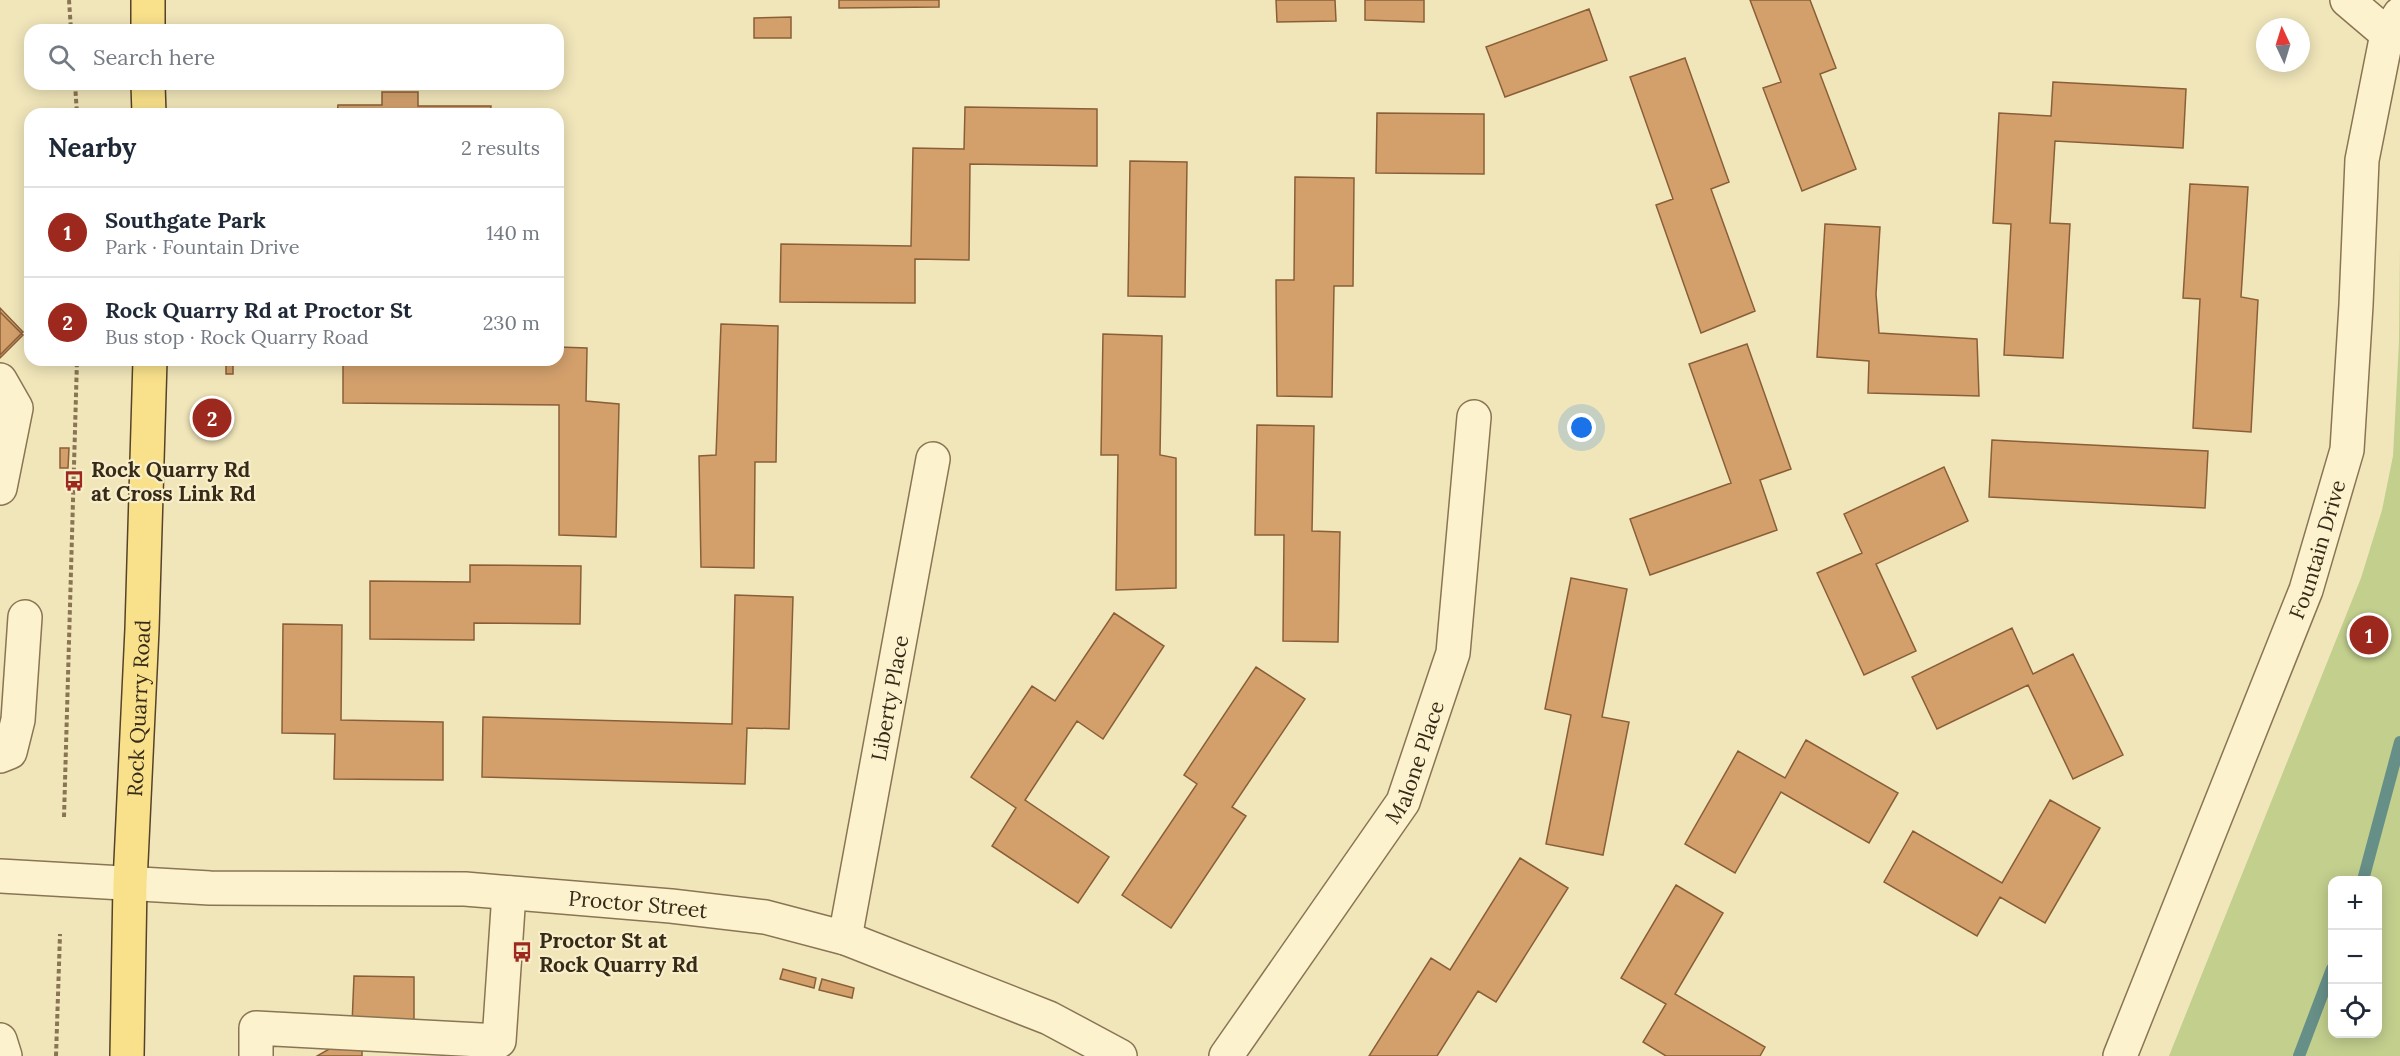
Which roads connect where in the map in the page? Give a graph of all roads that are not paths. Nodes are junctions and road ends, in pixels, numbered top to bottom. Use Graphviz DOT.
graph roads {
  1 [pos="148,0"];
  2 [pos="2347,0"];
  3 [pos="148,24"];
  4 [pos="2394,24"];
  5 [pos="148,90"];
  6 [pos="148,108"];
  7 [pos="150,366"];
  8 [pos="0,380"];
  9 [pos="1474,417"];
  10 [pos="933,459"];
  11 [pos="0,488"];
  12 [pos="25,617"];
  13 [pos="0,756"];
  14 [pos="0,876"];
  15 [pos="130,883"];
  16 [pos="509,893"];
  17 [pos="845,938"];
  18 [pos="0,1040"];
  19 [pos="392,1046"];
  20 [pos="4,1056"];
  21 [pos="127,1056"];
  22 [pos="256,1056"];
  23 [pos="1120,1056"];
  24 [pos="1226,1056"];
  25 [pos="2120,1056"];
  1 -- 3 [label="main road"];
  2 -- 4 [label="street"];
  4 -- 25 [label="street, Fountain Drive"];
  5 -- 6 [label="main road"];
  7 -- 15 [label="main road, Rock Quarry Road"];
  8 -- 11 [label="street"];
  9 -- 24 [label="street, Malone Place"];
  10 -- 17 [label="street, Liberty Place"];
  12 -- 13 [label="street"];
  14 -- 15 [label="street, Proctor Street"];
  15 -- 16 [label="street, Proctor Street"];
  15 -- 21 [label="main road, Rock Quarry Road"];
  16 -- 17 [label="street, Proctor Street"];
  16 -- 19 [label="street"];
  17 -- 23 [label="street, Proctor Street"];
  18 -- 20 [label="street"];
  19 -- 22 [label="street"];
}
